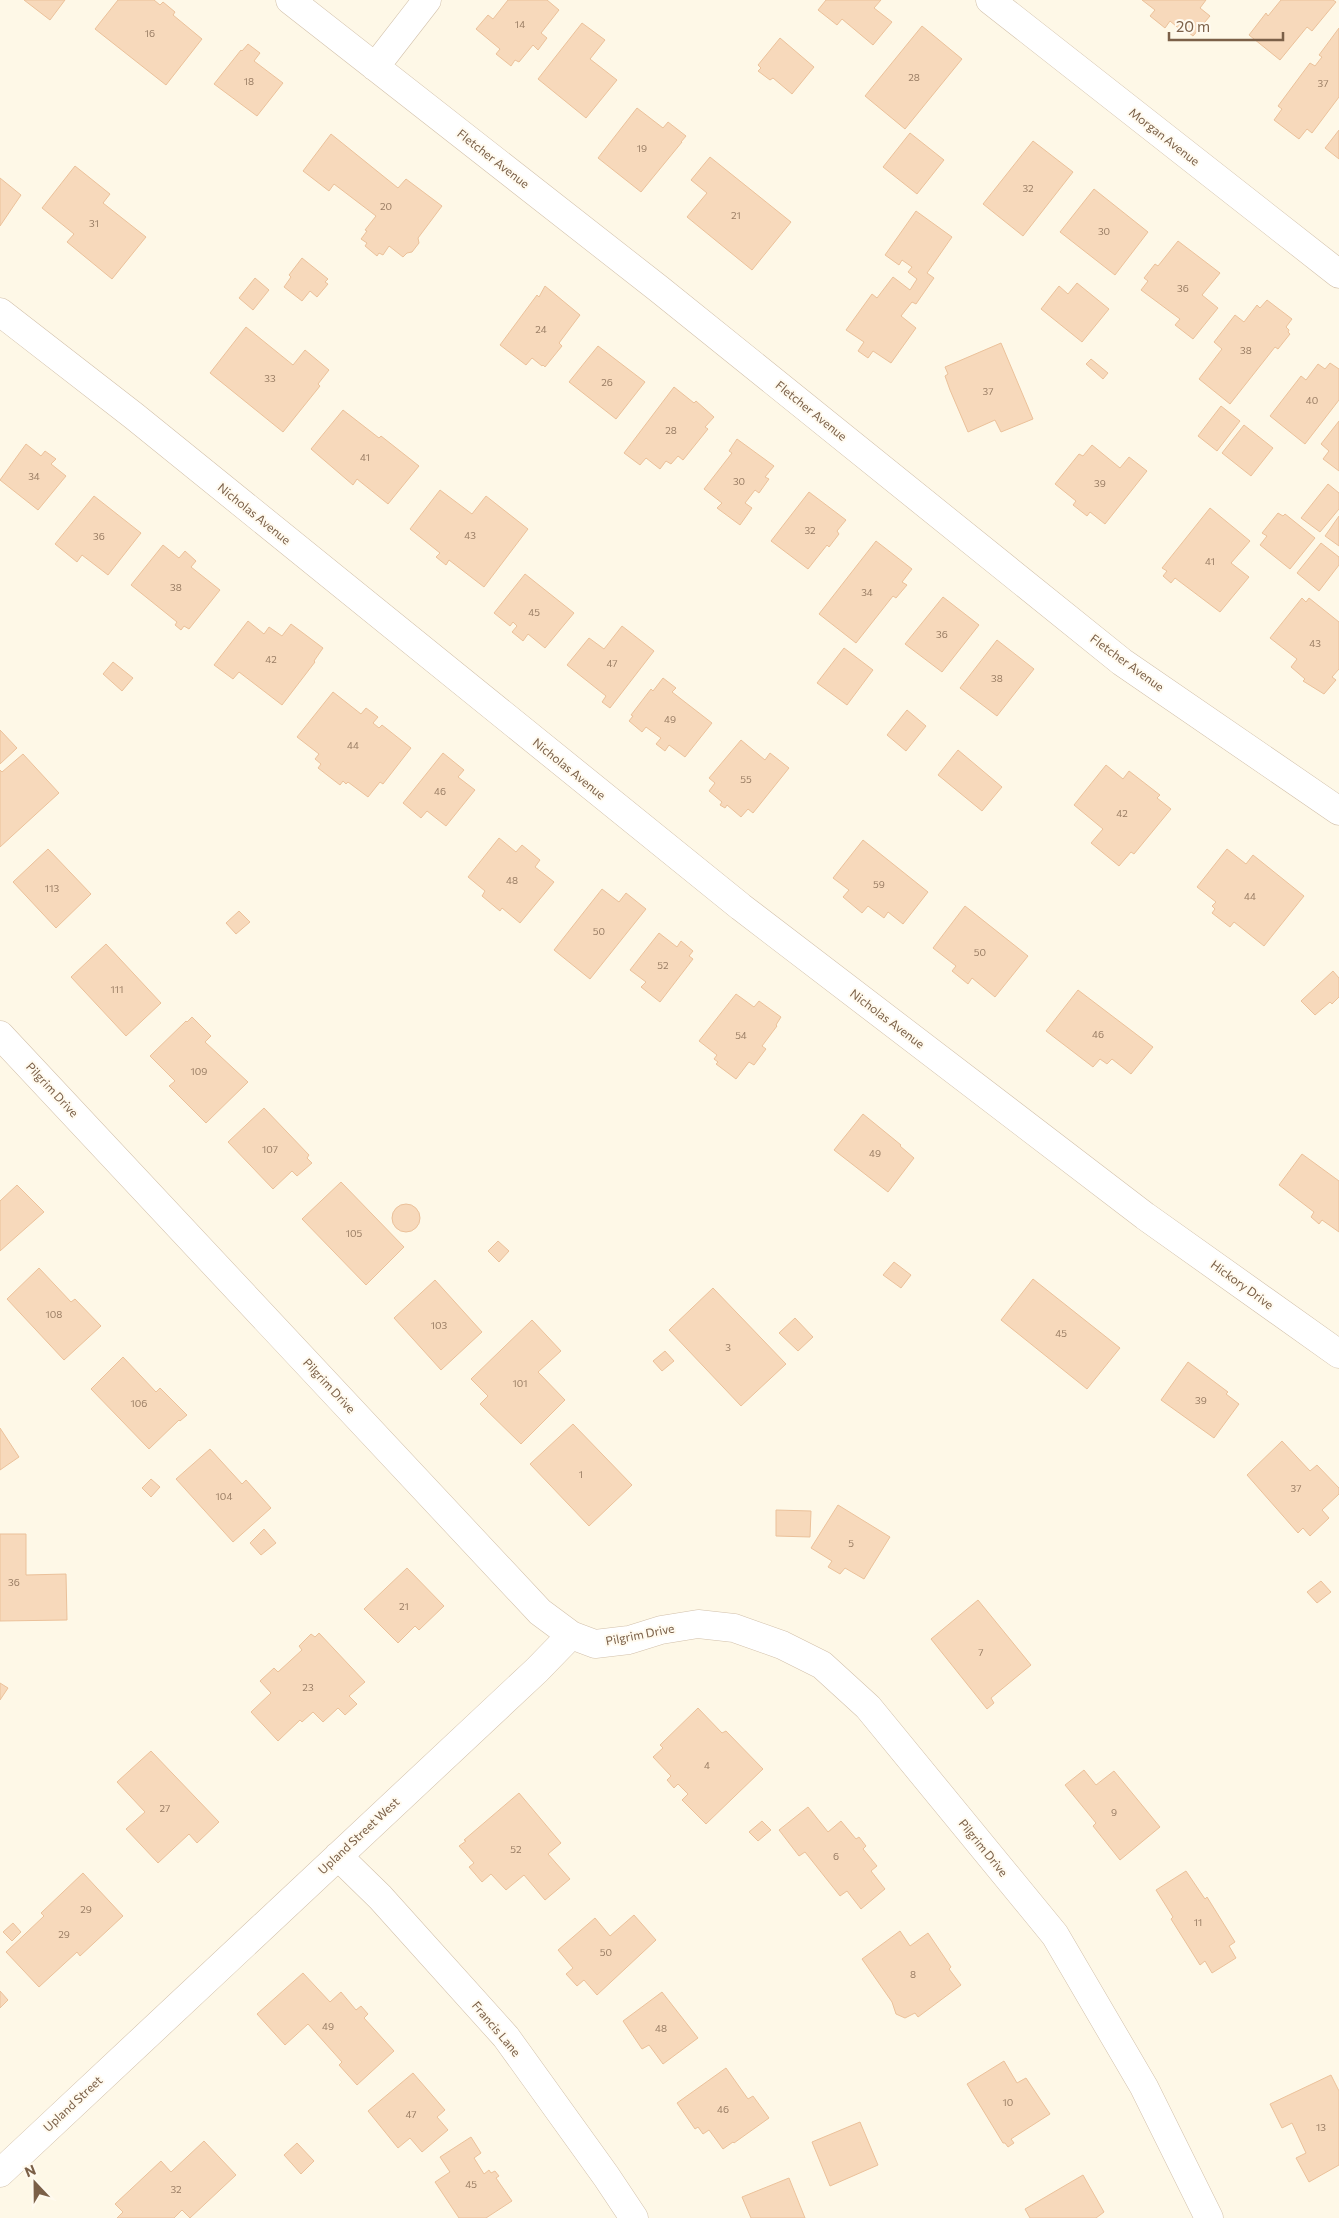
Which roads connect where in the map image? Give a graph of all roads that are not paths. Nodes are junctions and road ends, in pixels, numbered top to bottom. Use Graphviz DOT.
graph roads {
  1 [pos="290,0"];
  2 [pos="427,0"];
  3 [pos="990,0"];
  4 [pos="375,67"];
  5 [pos="1339,274"];
  6 [pos="0,312"];
  7 [pos="1339,811"];
  8 [pos="0,1035"];
  9 [pos="1145,1216"];
  10 [pos="1339,1354"];
  11 [pos="571,1635"];
  12 [pos="338,1856"];
  13 [pos="146,2035"];
  14 [pos="0,2173"];
  15 [pos="634,2218"];
  16 [pos="1209,2218"];
  1 -- 4 [label="street, Fletcher Avenue"];
  2 -- 4 [label="street"];
  3 -- 5 [label="street, Morgan Avenue"];
  4 -- 7 [label="street, Fletcher Avenue"];
  6 -- 9 [label="street, Nicholas Avenue"];
  8 -- 11 [label="street, Pilgrim Drive"];
  9 -- 10 [label="street, Hickory Drive"];
  11 -- 12 [label="street, Upland Street West"];
  11 -- 16 [label="street, Pilgrim Drive"];
  12 -- 13 [label="street, Upland Street West"];
  12 -- 15 [label="street, Francis Lane"];
  13 -- 14 [label="street, Upland Street"];
}
